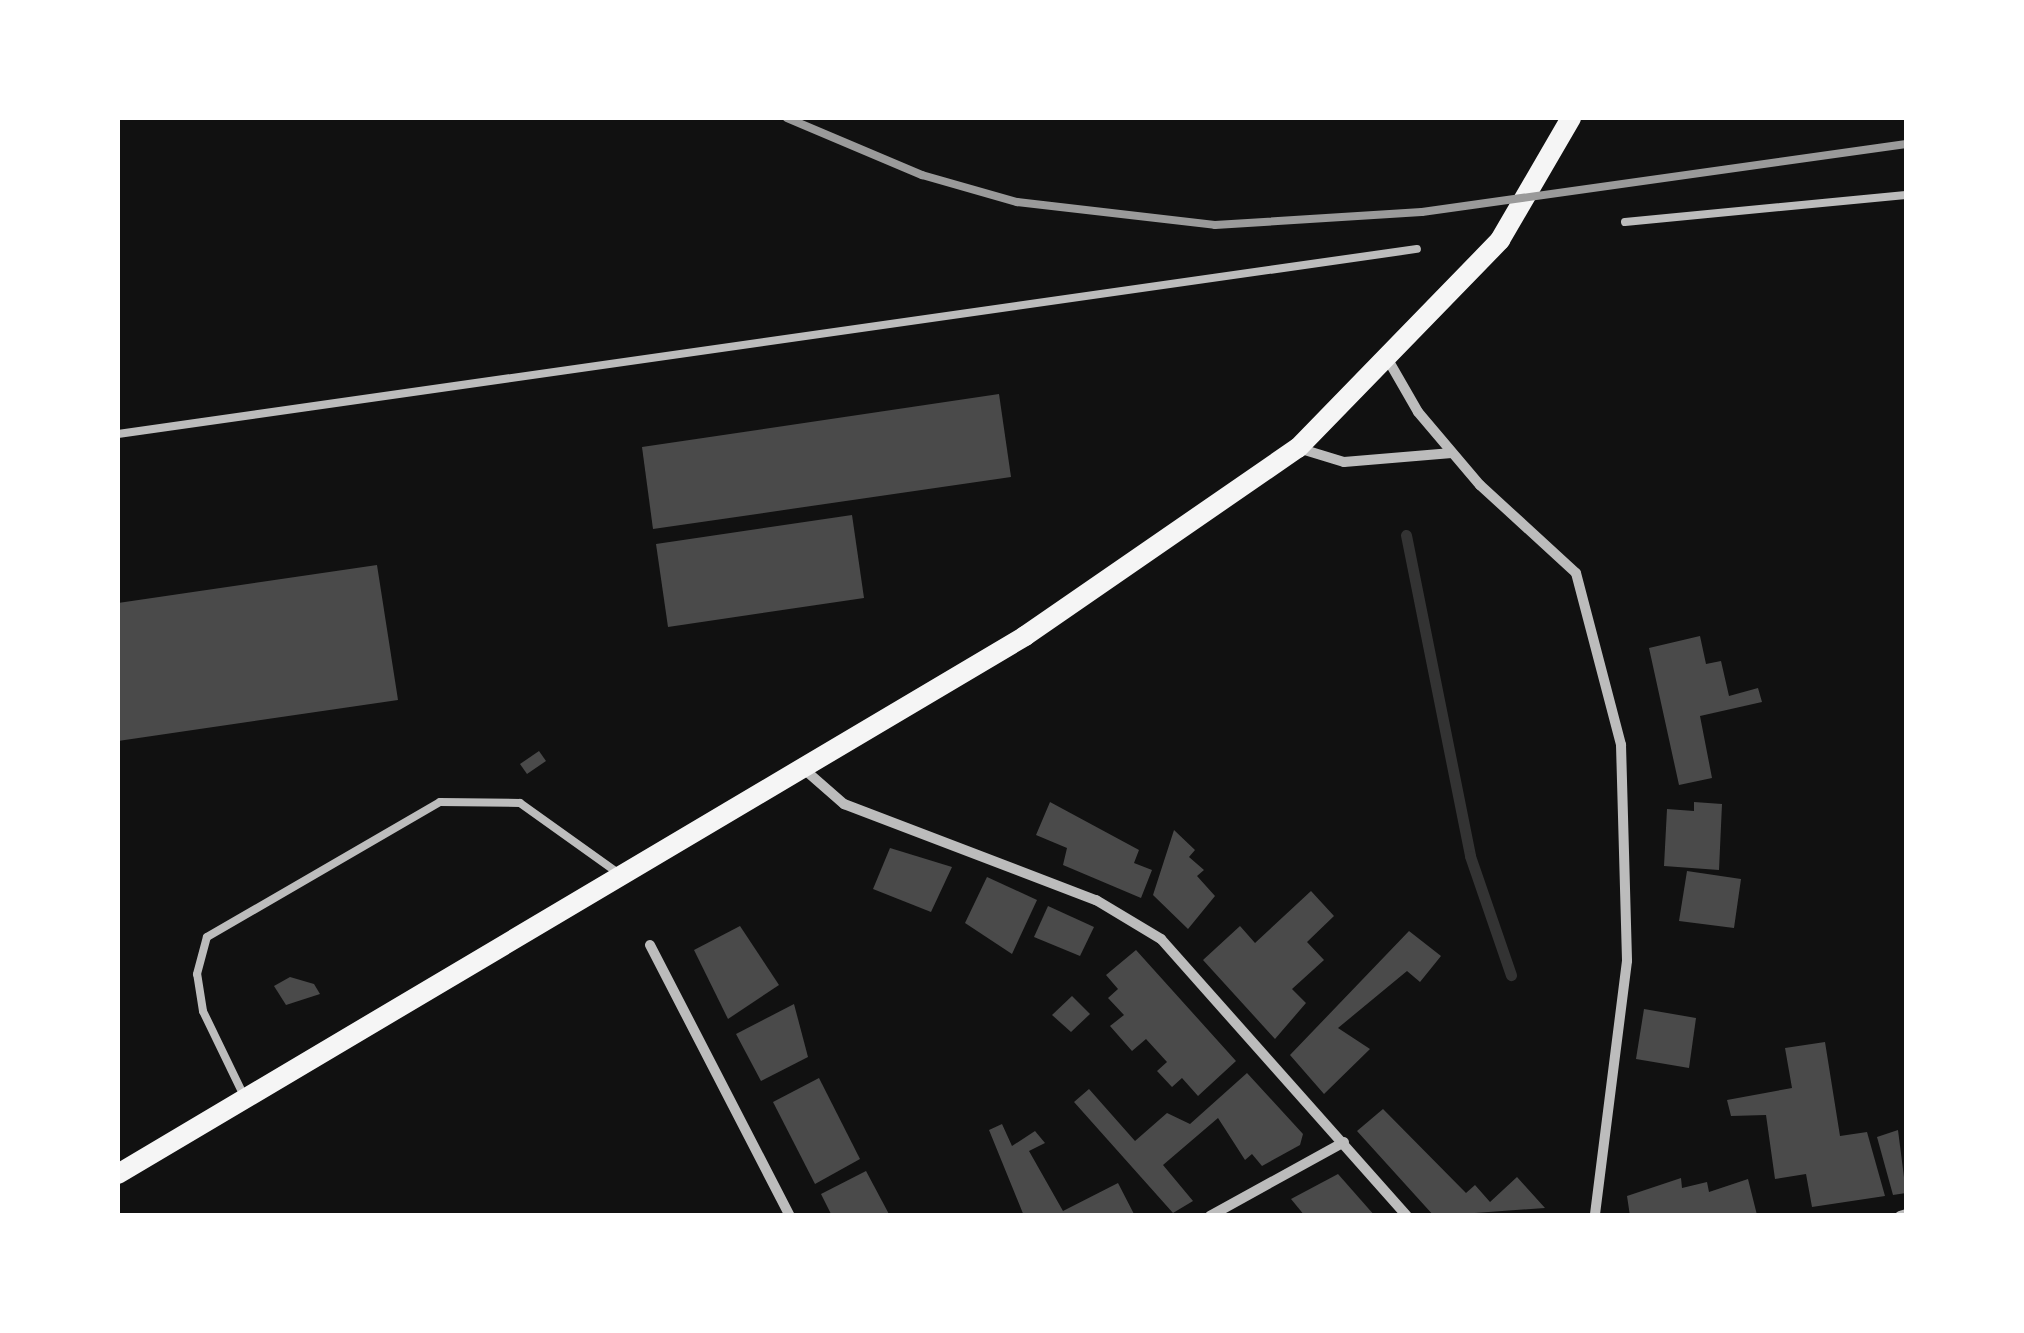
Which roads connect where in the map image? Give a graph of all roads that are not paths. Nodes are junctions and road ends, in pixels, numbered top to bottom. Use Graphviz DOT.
graph roads {
  1 [pos="1572,118"];
  2 [pos="1906,195"];
  3 [pos="1625,222"];
  4 [pos="1417,250"];
  5 [pos="1388,358"];
  6 [pos="118,434"];
  7 [pos="1298,448"];
  8 [pos="1452,452"];
  9 [pos="804,770"];
  10 [pos="618,873"];
  11 [pos="650,945"];
  12 [pos="245,1098"];
  13 [pos="1344,1142"];
  14 [pos="118,1174"];
  15 [pos="790,1216"];
  16 [pos="1210,1216"];
  17 [pos="1407,1216"];
  18 [pos="1596,1216"];
  1 -- 5 [label="main road"];
  2 -- 3 [label="lane"];
  4 -- 6 [label="lane"];
  5 -- 7 [label="main road"];
  5 -- 8 [label="street"];
  7 -- 8 [label="street"];
  7 -- 9 [label="main road"];
  8 -- 18 [label="street"];
  9 -- 10 [label="main road"];
  9 -- 13 [label="street"];
  10 -- 12 [label="main road"];
  10 -- 12 [label="lane"];
  11 -- 15 [label="street"];
  12 -- 14 [label="main road"];
  13 -- 16 [label="street"];
  13 -- 17 [label="street"];
}
